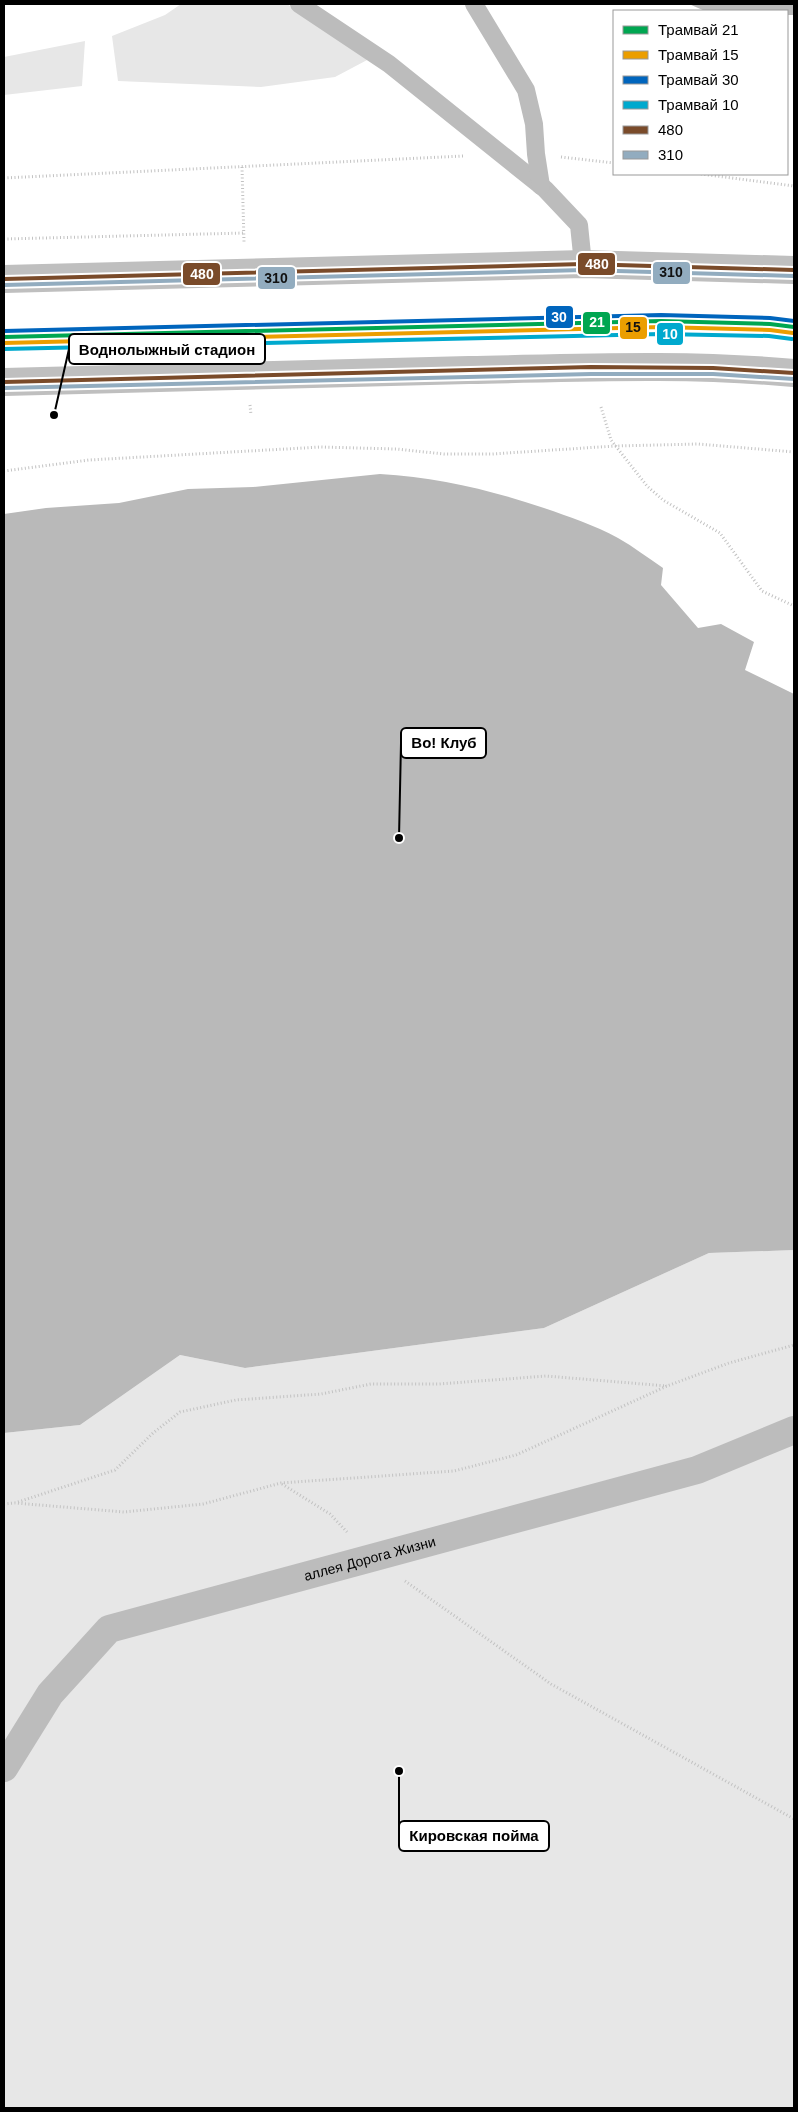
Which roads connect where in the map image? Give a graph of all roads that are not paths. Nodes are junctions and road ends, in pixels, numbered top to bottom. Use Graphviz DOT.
graph roads {
  1 [pos="299,4"];
  2 [pos="474,4"];
  3 [pos="541,186"];
  4 [pos="583,264"];
  5 [pos="794,270"];
  6 [pos="4,279"];
  7 [pos="794,372"];
  8 [pos="4,382"];
  9 [pos="794,1430"];
  10 [pos="4,1768"];
  1 -- 3 [label="lane"];
  2 -- 3 [label="lane"];
  3 -- 4 [label="lane"];
  4 -- 5 [label="main road"];
  4 -- 6 [label="main road"];
  7 -- 8 [label="main road"];
  9 -- 10 [label="street, аллея Дорога Жизни"];
}
